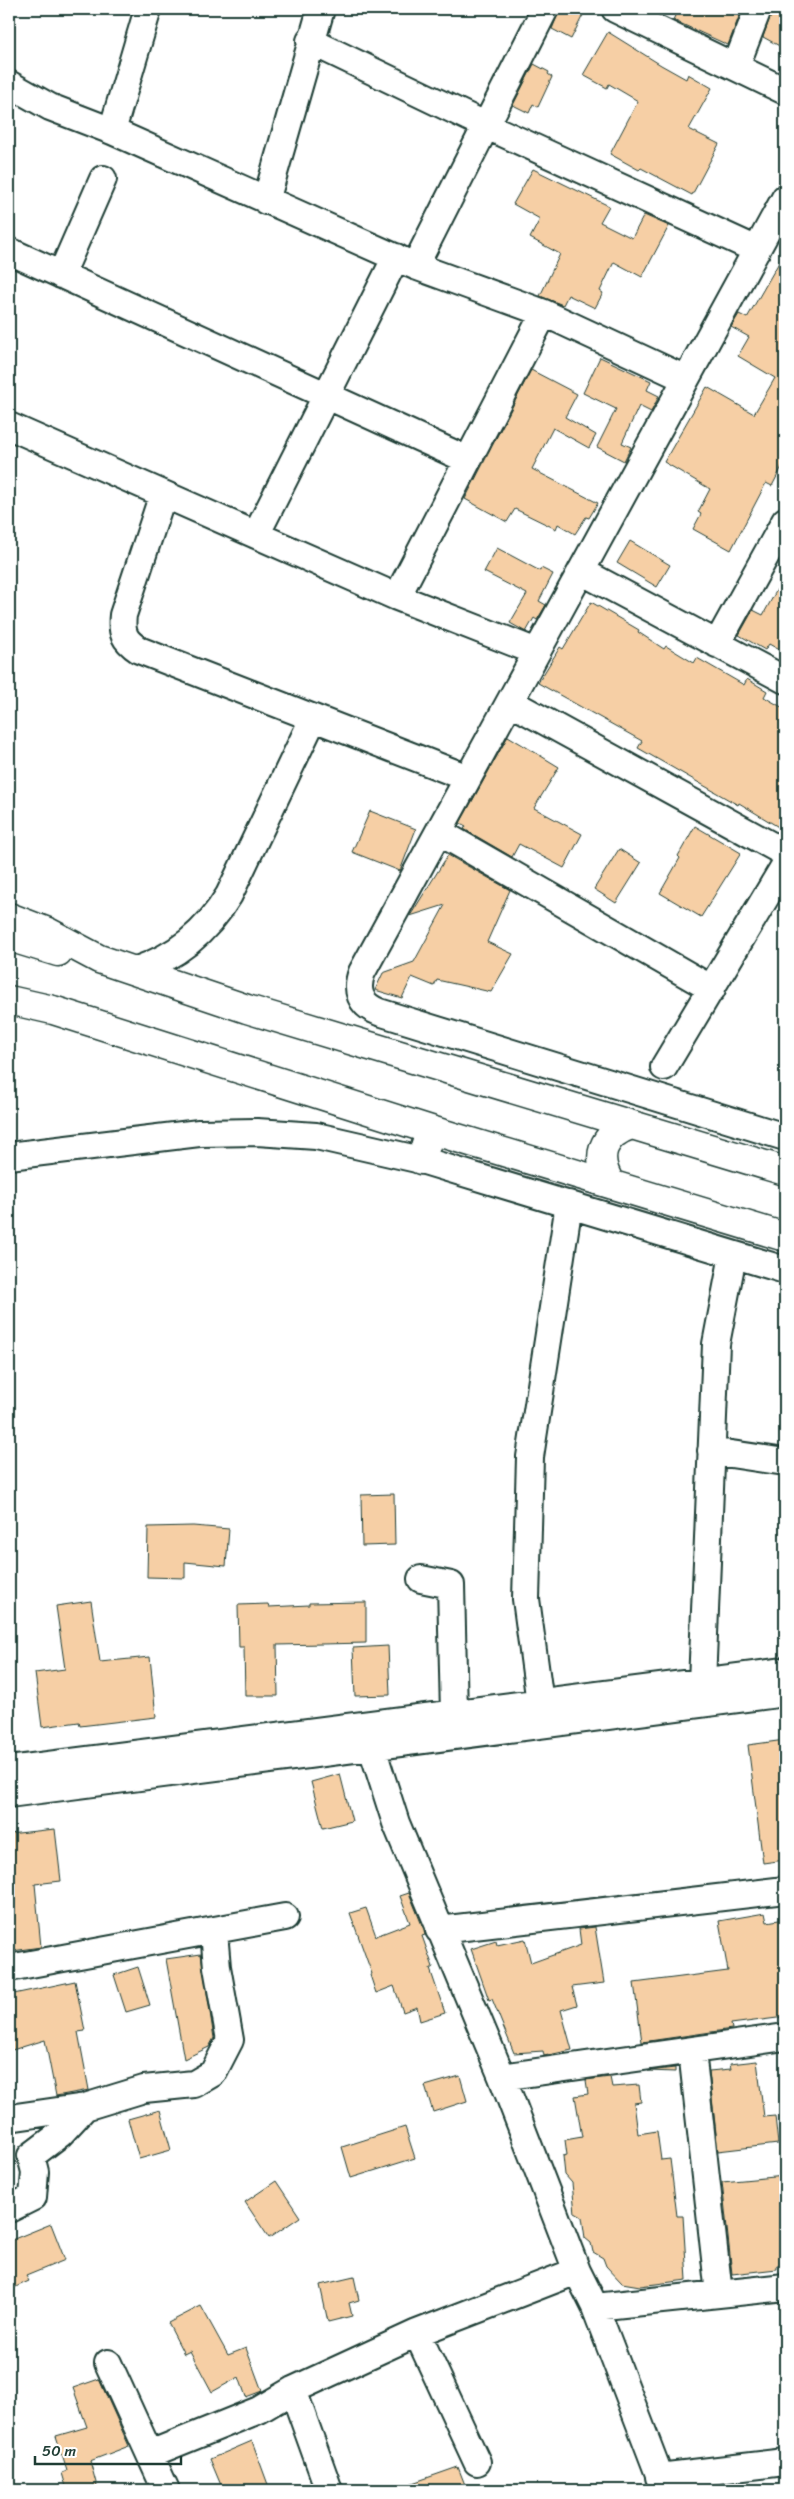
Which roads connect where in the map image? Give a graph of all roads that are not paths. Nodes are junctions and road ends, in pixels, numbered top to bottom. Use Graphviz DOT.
graph roads {
  1 [pos="148,9"];
  2 [pos="320,9"];
  3 [pos="545,9"];
  4 [pos="615,9"];
  5 [pos="758,9"];
  6 [pos="310,41"];
  7 [pos="736,66"];
  8 [pos="9,84"];
  9 [pos="785,91"];
  10 [pos="487,126"];
  11 [pos="112,131"];
  12 [pos="102,179"];
  13 [pos="266,201"];
  14 [pos="783,209"];
  15 [pos="757,250"];
  16 [pos="9,252"];
  17 [pos="405,262"];
  18 [pos="61,275"];
  19 [pos="544,313"];
  20 [pos="686,379"];
  21 [pos="327,394"];
  22 [pos="9,426"];
  23 [pos="468,460"];
  24 [pos="163,494"];
  25 [pos="785,521"];
  26 [pos="256,535"];
  27 [pos="581,571"];
  28 [pos="397,597"];
  29 [pos="717,644"];
  30 [pos="537,652"];
  31 [pos="785,680"];
  32 [pos="510,702"];
  33 [pos="313,719"];
  34 [pos="468,778"];
  35 [pos="439,832"];
  36 [pos="785,853"];
  37 [pos="785,865"];
  38 [pos="9,917"];
  39 [pos="9,938"];
  40 [pos="98,959"];
  41 [pos="134,971"];
  42 [pos="9,986"];
  43 [pos="712,990"];
  44 [pos="9,1000"];
  45 [pos="53,1010"];
  46 [pos="664,1067"];
  47 [pos="632,1125"];
  48 [pos="431,1130"];
  49 [pos="785,1137"];
  50 [pos="9,1156"];
  51 [pos="420,1160"];
  52 [pos="785,1171"];
  53 [pos="610,1184"];
  54 [pos="569,1204"];
  55 [pos="785,1237"];
  56 [pos="733,1255"];
  57 [pos="785,1270"];
  58 [pos="711,1451"];
  59 [pos="785,1462"];
  60 [pos="421,1580"];
  61 [pos="785,1671"];
  62 [pos="702,1682"];
  63 [pos="785,1693"];
  64 [pos="540,1703"];
  65 [pos="454,1714"];
  66 [pos="368,1736"];
  67 [pos="9,1770"];
  68 [pos="9,1794"];
  69 [pos="785,1890"];
  70 [pos="285,1917"];
  71 [pos="439,1930"];
  72 [pos="214,1932"];
  73 [pos="9,1968"];
  74 [pos="785,2037"];
  75 [pos="692,2051"];
  76 [pos="502,2077"];
  77 [pos="85,2107"];
  78 [pos="9,2118"];
  79 [pos="9,2209"];
  80 [pos="577,2271"];
  81 [pos="785,2286"];
  82 [pos="719,2294"];
  83 [pos="595,2308"];
  84 [pos="417,2333"];
  85 [pos="108,2363"];
  86 [pos="293,2390"];
  87 [pos="150,2454"];
  88 [pos="477,2462"];
  89 [pos="785,2462"];
  90 [pos="662,2484"];
  91 [pos="166,2490"];
  92 [pos="329,2490"];
  1 -- 11 [label="street"];
  2 -- 6 [label="street"];
  3 -- 10 [label="street"];
  4 -- 7 [label="street"];
  5 -- 7 [label="street"];
  6 -- 10 [label="street"];
  6 -- 13 [label="street"];
  7 -- 9 [label="street"];
  8 -- 11 [label="street"];
  10 -- 15 [label="street"];
  10 -- 17 [label="street"];
  11 -- 13 [label="street"];
  12 -- 18 [label="street"];
  13 -- 17 [label="street"];
  14 -- 15 [label="street"];
  15 -- 20 [label="street"];
  16 -- 18 [label="street"];
  17 -- 19 [label="street"];
  17 -- 21 [label="street"];
  18 -- 21 [label="street"];
  19 -- 20 [label="street"];
  19 -- 23 [label="street"];
  20 -- 27 [label="street"];
  21 -- 23 [label="street"];
  21 -- 26 [label="street"];
  22 -- 24 [label="street"];
  23 -- 28 [label="street"];
  24 -- 26 [label="street"];
  24 -- 33 [label="street"];
  25 -- 29 [label="street"];
  26 -- 28 [label="street"];
  27 -- 29 [label="street"];
  27 -- 30 [label="street"];
  28 -- 30 [label="street"];
  29 -- 31 [label="street"];
  30 -- 32 [label="street"];
  32 -- 34 [label="street"];
  32 -- 36 [label="street"];
  33 -- 34 [label="street"];
  33 -- 41 [label="street"];
  34 -- 35 [label="street"];
  35 -- 43 [label="street"];
  35 -- 49 [label="street"];
  37 -- 43 [label="street"];
  38 -- 40 [label="main road"];
  39 -- 40 [label="main road"];
  40 -- 41 [label="main road"];
  41 -- 47 [label="main road"];
  42 -- 45 [label="main road"];
  43 -- 46 [label="street"];
  44 -- 45 [label="main road"];
  45 -- 48 [label="main road"];
  47 -- 52 [label="main road"];
  47 -- 53 [label="main road"];
  48 -- 51 [label="main road"];
  48 -- 53 [label="main road"];
  50 -- 51 [label="street"];
  51 -- 54 [label="street"];
  53 -- 55 [label="main road"];
  54 -- 56 [label="street"];
  54 -- 64 [label="street"];
  56 -- 57 [label="street"];
  56 -- 58 [label="street"];
  58 -- 59 [label="street"];
  58 -- 62 [label="street"];
  60 -- 65 [label="street"];
  61 -- 62 [label="street"];
  62 -- 64 [label="street"];
  63 -- 66 [label="street"];
  64 -- 65 [label="street"];
  65 -- 66 [label="street"];
  66 -- 67 [label="street"];
  66 -- 68 [label="street"];
  66 -- 71 [label="street"];
  69 -- 71 [label="street"];
  70 -- 72 [label="street"];
  71 -- 76 [label="street"];
  72 -- 73 [label="street"];
  72 -- 77 [label="street"];
  74 -- 75 [label="street"];
  75 -- 76 [label="street"];
  75 -- 82 [label="street"];
  76 -- 80 [label="street"];
  77 -- 78 [label="street"];
  77 -- 79 [label="street"];
  80 -- 83 [label="street"];
  80 -- 84 [label="street"];
  81 -- 82 [label="street"];
  82 -- 83 [label="street"];
  83 -- 90 [label="street"];
  84 -- 86 [label="street"];
  84 -- 88 [label="street"];
  85 -- 87 [label="street"];
  86 -- 87 [label="street"];
  86 -- 92 [label="street"];
  87 -- 91 [label="street"];
  89 -- 90 [label="street"];
}
